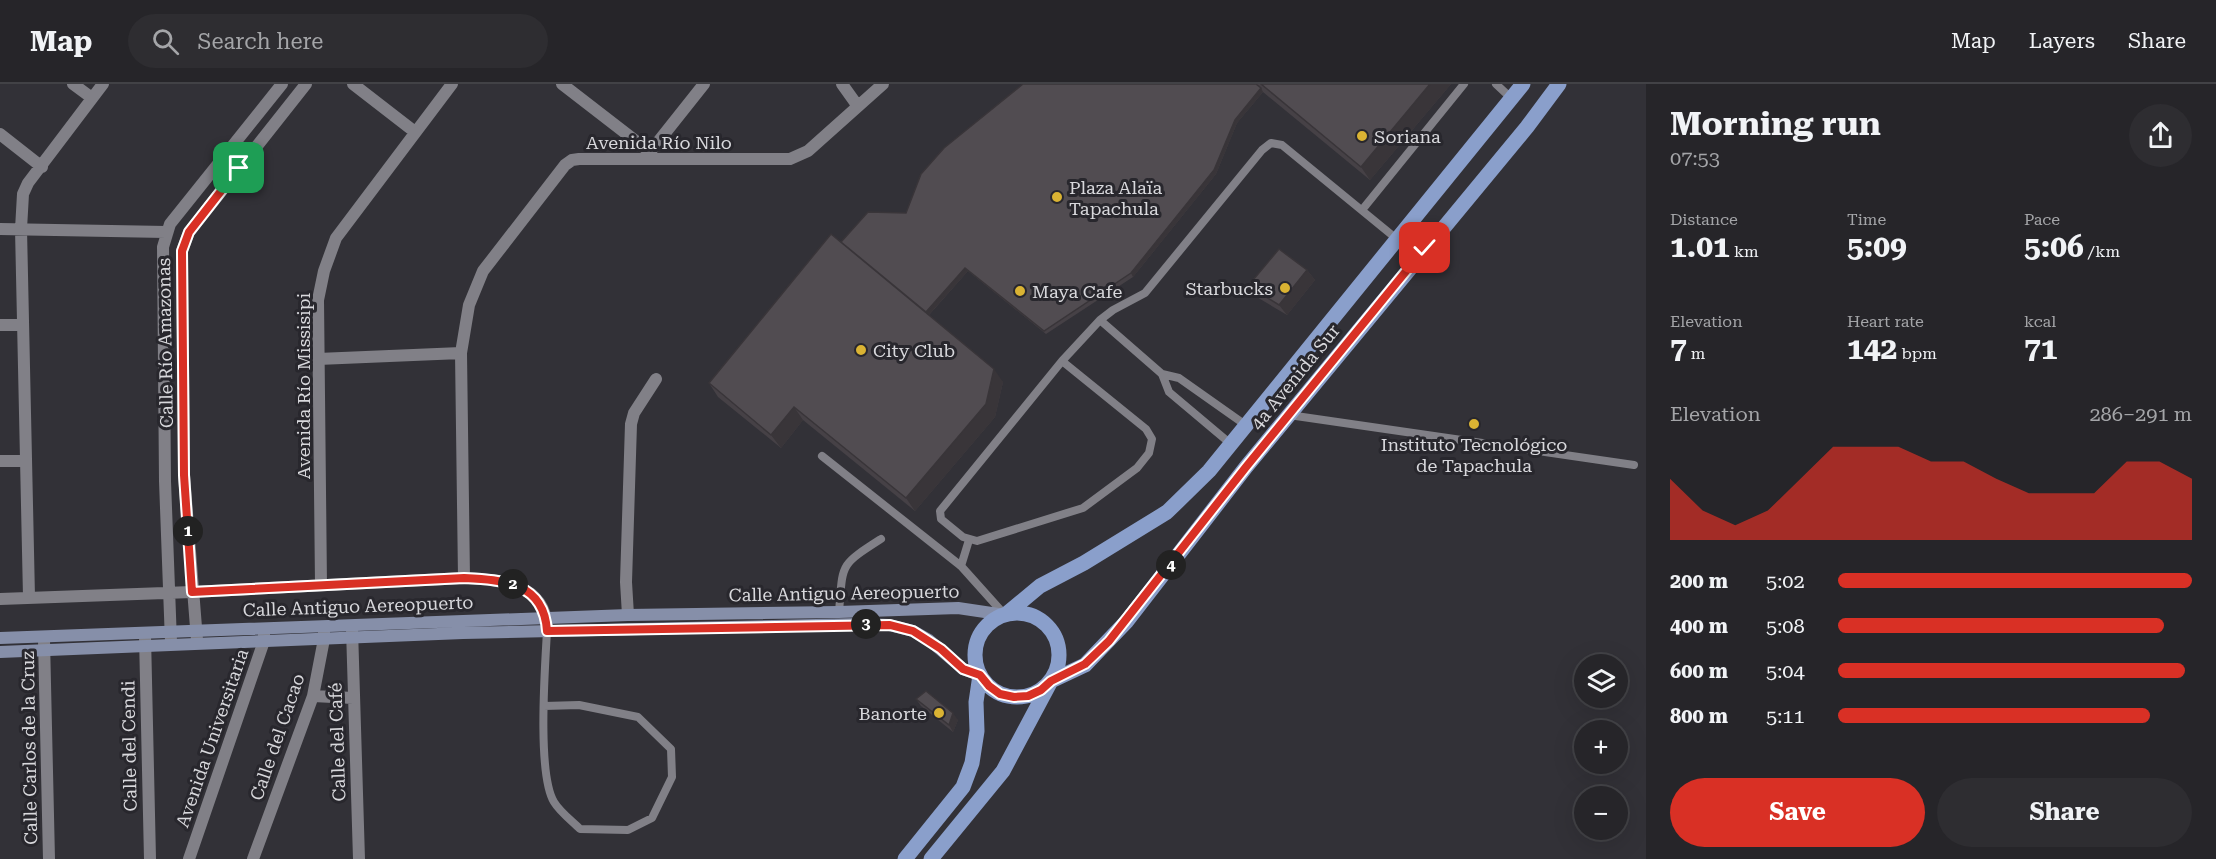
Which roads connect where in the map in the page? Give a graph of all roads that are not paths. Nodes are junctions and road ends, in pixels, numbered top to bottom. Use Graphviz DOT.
graph roads {
  1 [pos="74,84"];
  2 [pos="104,84"];
  3 [pos="282,84"];
  4 [pos="306,84"];
  5 [pos="353,84"];
  6 [pos="452,84"];
  7 [pos="562,84"];
  8 [pos="704,84"];
  9 [pos="842,84"];
  10 [pos="883,84"];
  11 [pos="1464,84"];
  12 [pos="1496,84"];
  13 [pos="1523,84"];
  14 [pos="1559,84"];
  15 [pos="92,98"];
  16 [pos="1511,98"];
  17 [pos="857,105"];
  18 [pos="415,132"];
  19 [pos="0,134"];
  20 [pos="650,156"];
  21 [pos="42,167"];
  22 [pos="1362,210"];
  23 [pos="0,229"];
  24 [pos="21,230"];
  25 [pos="166,232"];
  26 [pos="1398,240"];
  27 [pos="1100,320"];
  28 [pos="0,325"];
  29 [pos="23,325"];
  30 [pos="461,353"];
  31 [pos="318,359"];
  32 [pos="1062,361"];
  33 [pos="1162,374"];
  34 [pos="656,379"];
  35 [pos="1289,416"];
  36 [pos="1247,426"];
  37 [pos="1232,445"];
  38 [pos="822,456"];
  39 [pos="26,461"];
  40 [pos="0,462"];
  41 [pos="1634,465"];
  42 [pos="881,539"];
  43 [pos="969,540"];
  44 [pos="961,566"];
  45 [pos="464,578"];
  46 [pos="321,585"];
  47 [pos="192,592"];
  48 [pos="168,593"];
  49 [pos="28,597"];
  50 [pos="0,599"];
  51 [pos="839,612"];
  52 [pos="628,615"];
  53 [pos="1005,615"];
  54 [pos="546,618"];
  55 [pos="352,624"];
  56 [pos="324,625"];
  57 [pos="264,627"];
  58 [pos="170,630"];
  59 [pos="197,630"];
  60 [pos="547,631"];
  61 [pos="145,632"];
  62 [pos="44,636"];
  63 [pos="0,638"];
  64 [pos="352,638"];
  65 [pos="324,639"];
  66 [pos="264,641"];
  67 [pos="198,644"];
  68 [pos="171,645"];
  69 [pos="146,647"];
  70 [pos="44,651"];
  71 [pos="0,652"];
  72 [pos="980,675"];
  73 [pos="1051,681"];
  74 [pos="313,696"];
  75 [pos="353,698"];
  76 [pos="544,706"];
  77 [pos="258,844"];
  78 [pos="49,859"];
  79 [pos="150,859"];
  80 [pos="189,859"];
  81 [pos="253,859"];
  82 [pos="259,859"];
  83 [pos="359,859"];
  84 [pos="905,859"];
  85 [pos="931,859"];
  1 -- 15 [label="street"];
  2 -- 15 [label="street"];
  3 -- 25 [label="street, Calle Río Amazonas"];
  4 -- 47 [label="street, Calle Río Amazonas"];
  5 -- 18 [label="street"];
  6 -- 18 [label="street, Avenida Río Missisipi"];
  7 -- 20 [label="street"];
  8 -- 20 [label="street"];
  9 -- 17 [label="street"];
  10 -- 17 [label="street, Avenida Río Nilo"];
  11 -- 22 [label="lane"];
  12 -- 16 [label="lane"];
  13 -- 16 [label="main road, 4a Avenida Sur"];
  14 -- 35 [label="main road, 4a Avenida Sur"];
  15 -- 21 [label="street"];
  16 -- 26 [label="main road, 4a Avenida Sur"];
  17 -- 20 [label="street, Avenida Río Nilo"];
  18 -- 31 [label="street, Avenida Río Missisipi"];
  19 -- 21 [label="street"];
  20 -- 30 [label="street, Avenida Río Nilo"];
  21 -- 24 [label="street"];
  22 -- 26 [label="lane"];
  22 -- 27 [label="lane"];
  23 -- 24 [label="street"];
  24 -- 25 [label="street"];
  24 -- 29 [label="street"];
  25 -- 48 [label="street, Calle Río Amazonas"];
  26 -- 36 [label="main road, 4a Avenida Sur"];
  27 -- 32 [label="lane"];
  27 -- 33 [label="lane"];
  28 -- 29 [label="street"];
  29 -- 39 [label="street"];
  30 -- 31 [label="street"];
  30 -- 45 [label="street, Avenida Río Nilo"];
  31 -- 46 [label="street, Avenida Río Missisipi"];
  32 -- 43 [label="lane"];
  32 -- 43 [label="lane"];
  33 -- 36 [label="lane"];
  33 -- 37 [label="lane"];
  34 -- 52 [label="street"];
  35 -- 41 [label="lane"];
  35 -- 73 [label="main road, 4a Avenida Sur"];
  36 -- 37 [label="main road, 4a Avenida Sur"];
  37 -- 53 [label="main road, 4a Avenida Sur"];
  38 -- 44 [label="lane"];
  39 -- 40 [label="street"];
  39 -- 49 [label="street"];
  42 -- 51 [label="lane"];
  43 -- 44 [label="lane"];
  44 -- 53 [label="lane"];
  45 -- 46 [label="street"];
  45 -- 54 [label="street"];
  46 -- 47 [label="street"];
  47 -- 48 [label="street"];
  47 -- 59 [label="street, Calle Río Amazonas"];
  48 -- 49 [label="street"];
  48 -- 58 [label="street, Calle Río Amazonas"];
  49 -- 50 [label="street"];
  51 -- 52 [label="main road, Calle Antiguo Aereopuerto"];
  51 -- 53 [label="main road, Calle Antiguo Aereopuerto"];
  52 -- 54 [label="main road, Calle Antiguo Aereopuerto"];
  53 -- 72 [label="main road"];
  53 -- 73 [label="main road"];
  54 -- 55 [label="main road, Calle Antiguo Aereopuerto"];
  54 -- 60 [label="street"];
  55 -- 56 [label="main road, Calle Antiguo Aereopuerto"];
  55 -- 64 [label="street, Calle del Café"];
  56 -- 57 [label="main road, Calle Antiguo Aereopuerto"];
  56 -- 65 [label="street, Calle del Cacao"];
  57 -- 59 [label="main road, Calle Antiguo Aereopuerto"];
  57 -- 66 [label="street, Avenida Universitaria"];
  58 -- 59 [label="main road, Calle Antiguo Aereopuerto"];
  58 -- 61 [label="main road, Calle Antiguo Aereopuerto"];
  58 -- 68 [label="street, Calle Río Amazonas"];
  59 -- 67 [label="street, Calle Río Amazonas"];
  60 -- 64 [label="main road, Calle Antiguo Aereopuerto"];
  60 -- 72 [label="main road, Calle Antiguo Aereopuerto"];
  60 -- 76 [label="lane"];
  61 -- 62 [label="main road, Calle Antiguo Aereopuerto"];
  61 -- 69 [label="street, Calle del Cendi"];
  62 -- 63 [label="main road, Calle Antiguo Aereopuerto"];
  62 -- 70 [label="street, Calle Carlos de la Cruz"];
  64 -- 65 [label="main road, Calle Antiguo Aereopuerto"];
  64 -- 75 [label="street, Calle del Café"];
  65 -- 66 [label="main road, Calle Antiguo Aereopuerto"];
  65 -- 74 [label="street, Calle del Cacao"];
  66 -- 67 [label="main road, Calle Antiguo Aereopuerto"];
  66 -- 80 [label="street, Avenida Universitaria"];
  67 -- 68 [label="main road, Calle Antiguo Aereopuerto"];
  68 -- 69 [label="main road, Calle Antiguo Aereopuerto"];
  69 -- 70 [label="main road, Calle Antiguo Aereopuerto"];
  69 -- 79 [label="street, Calle del Cendi"];
  70 -- 71 [label="main road, Calle Antiguo Aereopuerto"];
  70 -- 78 [label="street, Calle Carlos de la Cruz"];
  72 -- 73 [label="main road"];
  72 -- 84 [label="main road"];
  73 -- 85 [label="main road"];
  74 -- 75 [label="street"];
  74 -- 77 [label="street, Calle del Cacao"];
  75 -- 83 [label="street, Calle del Café"];
  76 -- 76 [label="lane"];
  77 -- 81 [label="street, Calle del Cacao"];
  77 -- 82 [label="street"];
}
